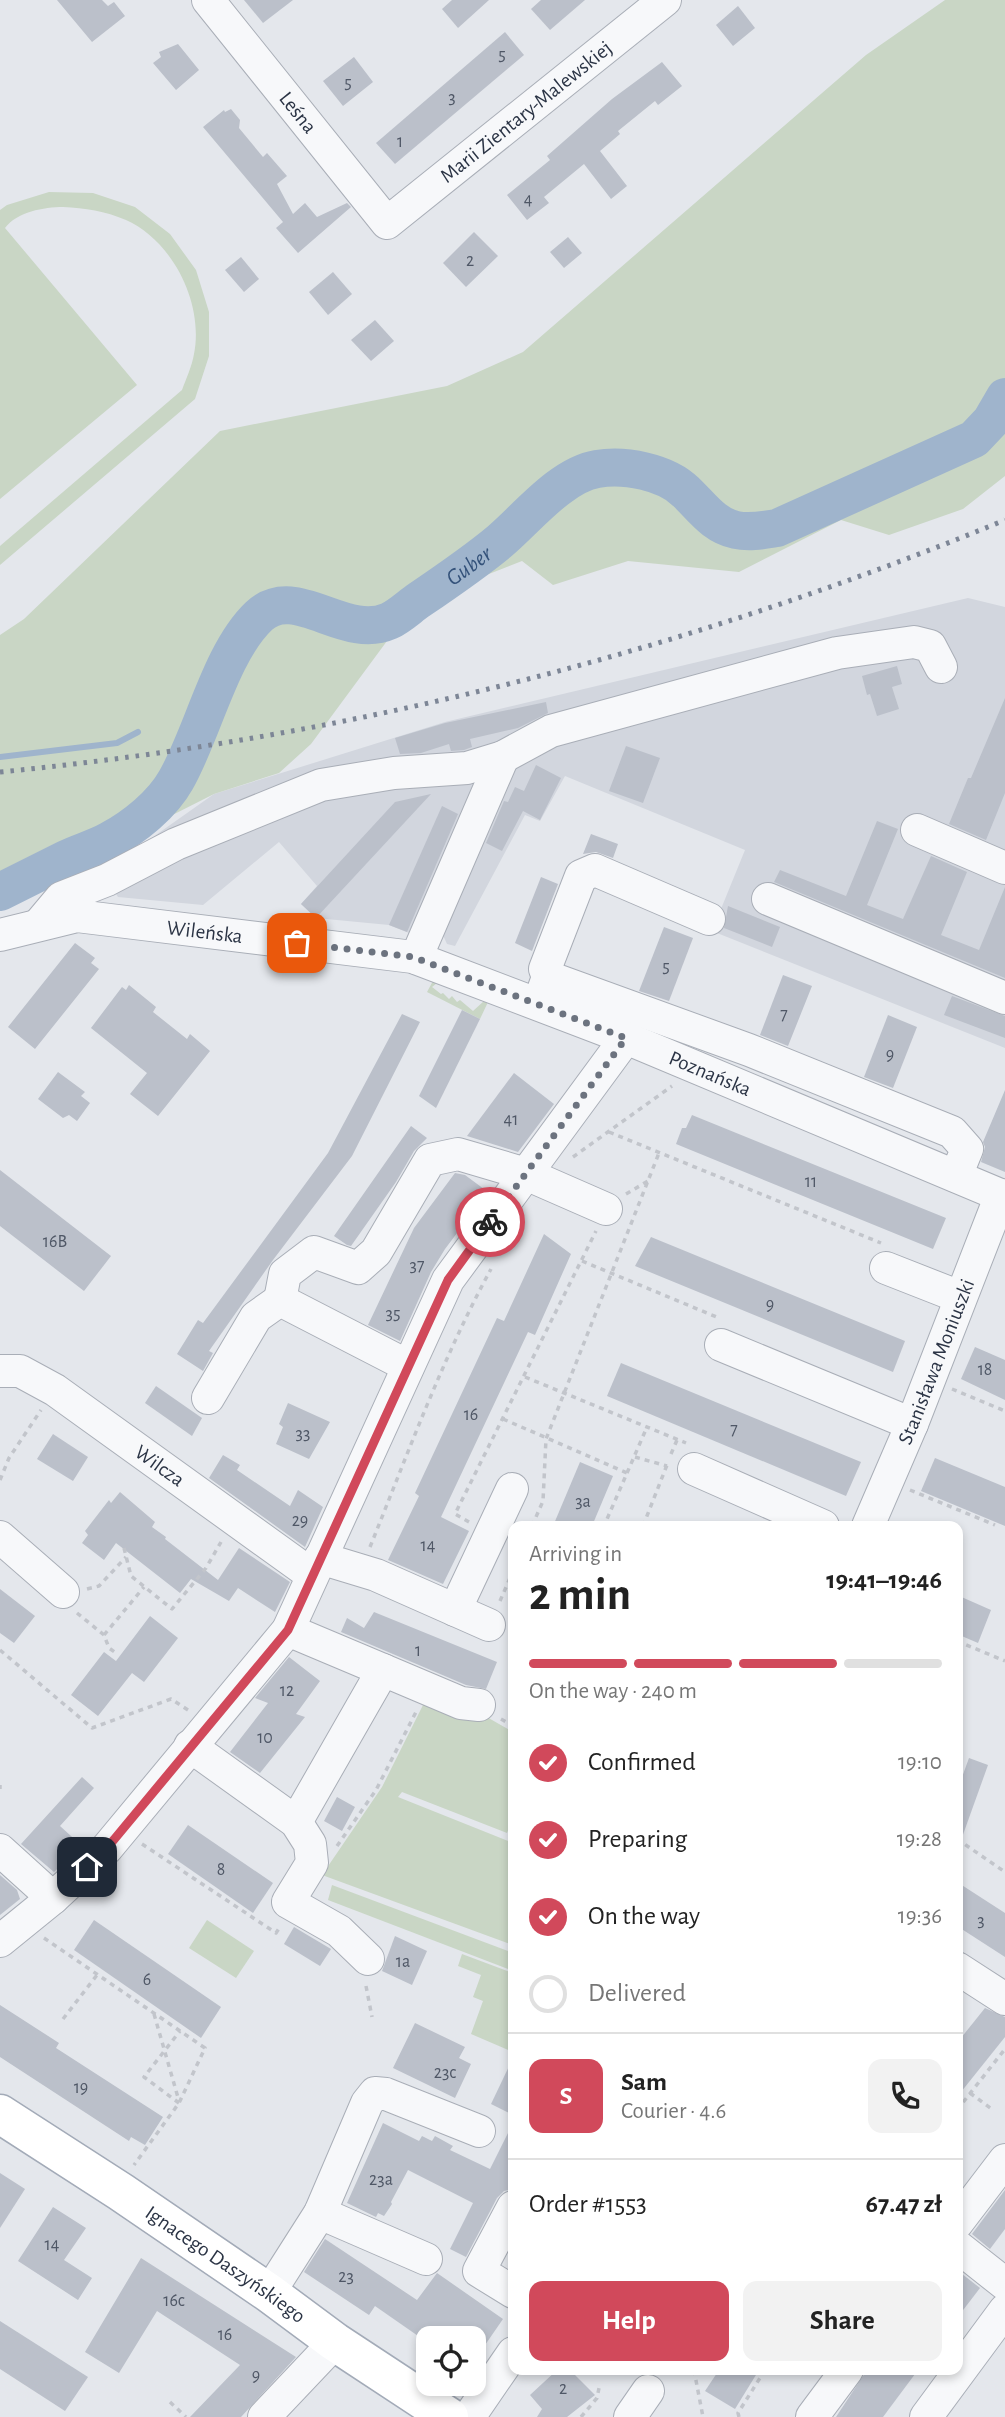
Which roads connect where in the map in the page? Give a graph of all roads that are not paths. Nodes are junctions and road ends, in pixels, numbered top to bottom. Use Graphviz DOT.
graph roads {
  1 [pos="208,0"];
  2 [pos="665,0"];
  3 [pos="387,223"];
  4 [pos="941,667"];
  5 [pos="503,757"];
  6 [pos="917,830"];
  7 [pos="1005,868"];
  8 [pos="768,898"];
  9 [pos="709,919"];
  10 [pos="40,923"];
  11 [pos="0,935"];
  12 [pos="414,957"];
  13 [pos="543,991"];
  14 [pos="1005,998"];
  15 [pos="626,1038"];
  16 [pos="956,1176"];
  17 [pos="534,1178"];
  18 [pos="1003,1196"];
  19 [pos="606,1209"];
  20 [pos="889,1258"];
  21 [pos="960,1297"];
  22 [pos="280,1300"];
  23 [pos="721,1345"];
  24 [pos="408,1366"];
  25 [pos="0,1371"];
  26 [pos="208,1398"];
  27 [pos="912,1424"];
  28 [pos="680,1467"];
  29 [pos="512,1489"];
  30 [pos="811,1521"];
  31 [pos="870,1521"];
  32 [pos="0,1537"];
  33 [pos="316,1567"];
  34 [pos="63,1592"];
  35 [pos="455,1610"];
  36 [pos="489,1625"];
  37 [pos="288,1630"];
  38 [pos="383,1670"];
  39 [pos="479,1705"];
  40 [pos="190,1746"];
  41 [pos="296,1822"];
  42 [pos="0,1850"];
  43 [pos="53,1898"];
  44 [pos="0,1941"];
  45 [pos="368,1959"];
  46 [pos="963,1972"];
  47 [pos="1005,1999"];
  48 [pos="0,2114"];
  49 [pos="479,2131"];
  50 [pos="1005,2161"];
  51 [pos="320,2213"];
  52 [pos="963,2215"];
  53 [pos="508,2216"];
  54 [pos="963,2251"];
  55 [pos="426,2259"];
  56 [pos="1005,2284"];
  57 [pos="508,2289"];
  58 [pos="269,2293"];
  59 [pos="1005,2310"];
  60 [pos="335,2342"];
  61 [pos="508,2360"];
  62 [pos="963,2367"];
  63 [pos="844,2375"];
  64 [pos="957,2375"];
  65 [pos="648,2390"];
  66 [pos="433,2413"];
  67 [pos="815,2416"];
  68 [pos="264,2417"];
  69 [pos="469,2417"];
  70 [pos="630,2417"];
  71 [pos="926,2417"];
  1 -- 3 [label="street, Leśna"];
  2 -- 3 [label="street, Marii Zientary-Malewskiej"];
  4 -- 5 [label="street"];
  5 -- 10 [label="street"];
  5 -- 12 [label="street"];
  6 -- 7 [label="street"];
  8 -- 14 [label="street"];
  9 -- 13 [label="street"];
  10 -- 11 [label="street, Wileńska"];
  10 -- 12 [label="street, Wileńska"];
  12 -- 13 [label="street, Poznańska"];
  13 -- 15 [label="street, Poznańska"];
  13 -- 16 [label="street"];
  15 -- 16 [label="street, Poznańska"];
  15 -- 17 [label="street"];
  16 -- 18 [label="street, Poznańska"];
  17 -- 19 [label="street"];
  17 -- 22 [label="street"];
  17 -- 24 [label="street"];
  18 -- 21 [label="street, Stanisława Moniuszki"];
  20 -- 21 [label="street"];
  21 -- 27 [label="street, Stanisława Moniuszki"];
  22 -- 24 [label="street"];
  22 -- 26 [label="street"];
  23 -- 27 [label="street"];
  24 -- 33 [label="street"];
  25 -- 33 [label="street, Wilcza"];
  27 -- 31 [label="street, Stanisława Moniuszki"];
  28 -- 30 [label="street"];
  29 -- 35 [label="street"];
  32 -- 34 [label="street"];
  33 -- 35 [label="street, Wilcza"];
  33 -- 37 [label="street"];
  35 -- 36 [label="street, Wilcza"];
  37 -- 38 [label="street"];
  37 -- 40 [label="street"];
  38 -- 39 [label="street"];
  38 -- 41 [label="street"];
  40 -- 41 [label="street"];
  40 -- 43 [label="street"];
  41 -- 45 [label="street"];
  42 -- 43 [label="street"];
  43 -- 44 [label="street"];
  46 -- 47 [label="street"];
  48 -- 58 [label="main road, Ignacego Daszyńskiego"];
  49 -- 51 [label="street"];
  50 -- 52 [label="street"];
  51 -- 55 [label="street"];
  51 -- 58 [label="street"];
  53 -- 57 [label="street"];
  54 -- 56 [label="street"];
  58 -- 60 [label="main road, Ignacego Daszyńskiego"];
  59 -- 62 [label="street"];
  60 -- 66 [label="main road, Ignacego Daszyńskiego"];
  60 -- 68 [label="street"];
  61 -- 69 [label="street"];
  63 -- 67 [label="street"];
  64 -- 71 [label="street"];
  65 -- 70 [label="street"];
}
